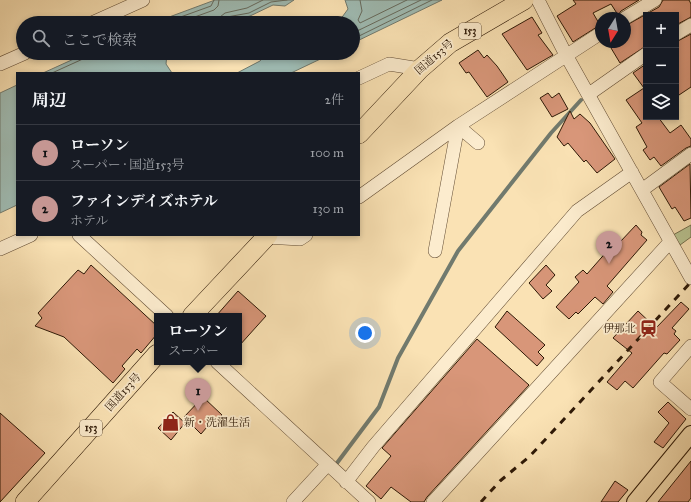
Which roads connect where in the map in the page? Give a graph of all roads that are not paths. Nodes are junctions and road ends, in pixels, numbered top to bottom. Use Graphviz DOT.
graph roads {
  1 [pos="143,0"];
  2 [pos="524,0"];
  3 [pos="538,0"];
  4 [pos="654,0"];
  5 [pos="631,14"];
  6 [pos="108,16"];
  7 [pos="691,25"];
  8 [pos="679,32"];
  9 [pos="595,37"];
  10 [pos="566,55"];
  11 [pos="643,56"];
  12 [pos="16,57"];
  13 [pos="0,64"];
  14 [pos="420,68"];
  15 [pos="360,78"];
  16 [pos="589,94"];
  17 [pos="458,126"];
  18 [pos="360,133"];
  19 [pos="478,142"];
  20 [pos="691,154"];
  21 [pos="632,172"];
  22 [pos="642,190"];
  23 [pos="360,196"];
  24 [pos="29,236"];
  25 [pos="80,236"];
  26 [pos="267,236"];
  27 [pos="304,236"];
  28 [pos="670,242"];
  29 [pos="0,249"];
  30 [pos="434,251"];
  31 [pos="691,278"];
  32 [pos="165,313"];
  33 [pos="195,313"];
  34 [pos="691,346"];
  35 [pos="154,357"];
  36 [pos="220,365"];
  37 [pos="691,408"];
  38 [pos="691,434"];
  39 [pos="328,464"];
  40 [pos="346,482"];
  41 [pos="25,502"];
  42 [pos="293,502"];
  43 [pos="369,502"];
  44 [pos="434,502"];
  45 [pos="635,502"];
  1 -- 6 [label="street"];
  2 -- 14 [label="highway, 国道153号 / 153"];
  3 -- 10 [label="street"];
  4 -- 5 [label="street"];
  7 -- 8 [label="street"];
  9 -- 10 [label="street"];
  10 -- 16 [label="street"];
  10 -- 17 [label="street"];
  11 -- 16 [label="street"];
  12 -- 13 [label="street"];
  14 -- 15 [label="street"];
  14 -- 18 [label="highway, 国道153号 / 153"];
  16 -- 21 [label="street"];
  17 -- 19 [label="street"];
  17 -- 23 [label="street"];
  17 -- 30 [label="street"];
  20 -- 22 [label="street"];
  21 -- 22 [label="street"];
  21 -- 40 [label="street"];
  22 -- 28 [label="street"];
  24 -- 29 [label="street"];
  25 -- 32 [label="street"];
  26 -- 27 [label="street"];
  26 -- 33 [label="highway"];
  28 -- 31 [label="street"];
  28 -- 44 [label="street"];
  34 -- 37 [label="street"];
  35 -- 41 [label="highway, 国道153号 / 153"];
  36 -- 39 [label="street"];
  38 -- 45 [label="main road"];
  39 -- 40 [label="street"];
  39 -- 42 [label="street"];
  40 -- 43 [label="street"];
}
